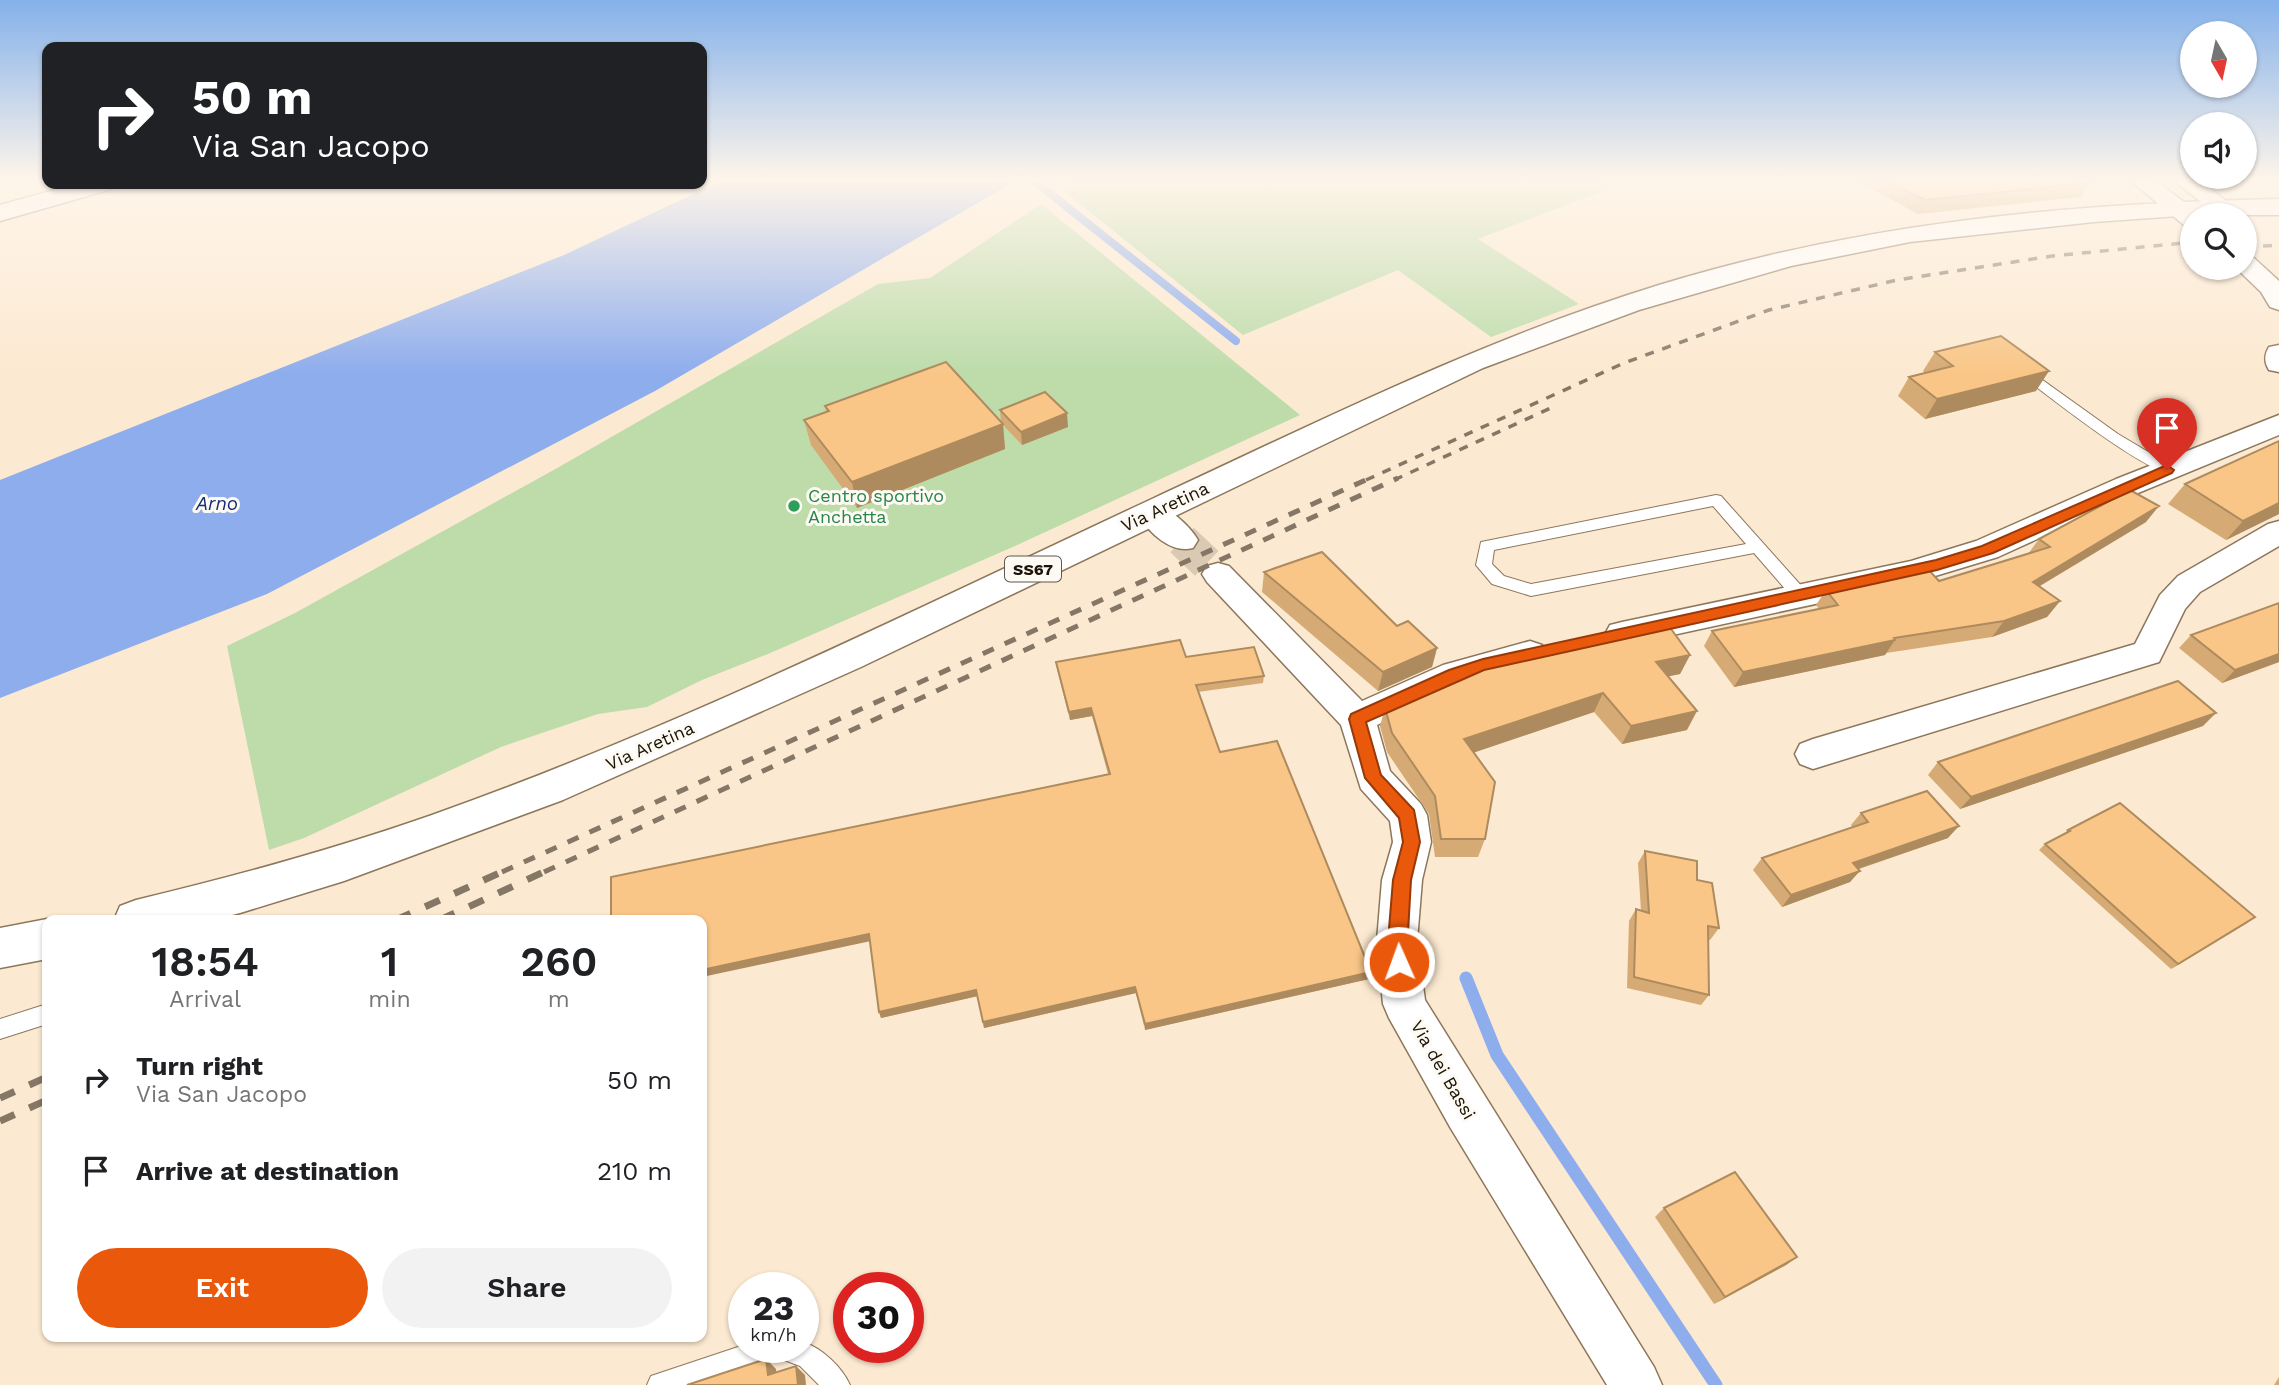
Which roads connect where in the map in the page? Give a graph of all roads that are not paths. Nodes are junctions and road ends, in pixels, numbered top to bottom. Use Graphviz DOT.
graph roads {
  1 [pos="1863,245"];
  2 [pos="2257,274"];
  3 [pos="2279,302"];
  4 [pos="2279,353"];
  5 [pos="2279,364"];
  6 [pos="2016,365"];
  7 [pos="2279,424"];
  8 [pos="2167,470"];
  9 [pos="1153,514"];
  10 [pos="2279,532"];
  11 [pos="1182,540"];
  12 [pos="1758,547"];
  13 [pos="1218,574"];
  14 [pos="1799,594"];
  15 [pos="1357,719"];
  16 [pos="1813,754"];
  17 [pos="188,914"];
  18 [pos="42,940"];
  19 [pos="0,948"];
  20 [pos="42,1016"];
  21 [pos="0,1029"];
  22 [pos="728,1363"];
  23 [pos="815,1363"];
  24 [pos="660,1385"];
  25 [pos="837,1385"];
  26 [pos="1636,1385"];
  1 -- 9 [label="main road, Via Aretina / SS67"];
  2 -- 3 [label="street"];
  4 -- 5 [label="street"];
  6 -- 8 [label="lane"];
  7 -- 8 [label="street"];
  8 -- 14 [label="street"];
  9 -- 11 [label="street"];
  9 -- 17 [label="main road, Via Aretina / SS67"];
  10 -- 16 [label="street"];
  12 -- 12 [label="lane"];
  12 -- 14 [label="lane"];
  13 -- 15 [label="street, Via dei Bassi"];
  14 -- 15 [label="street"];
  15 -- 26 [label="street, Via dei Bassi"];
  18 -- 19 [label="main road"];
  20 -- 21 [label="lane"];
  22 -- 24 [label="lane"];
  23 -- 25 [label="lane"];
}
